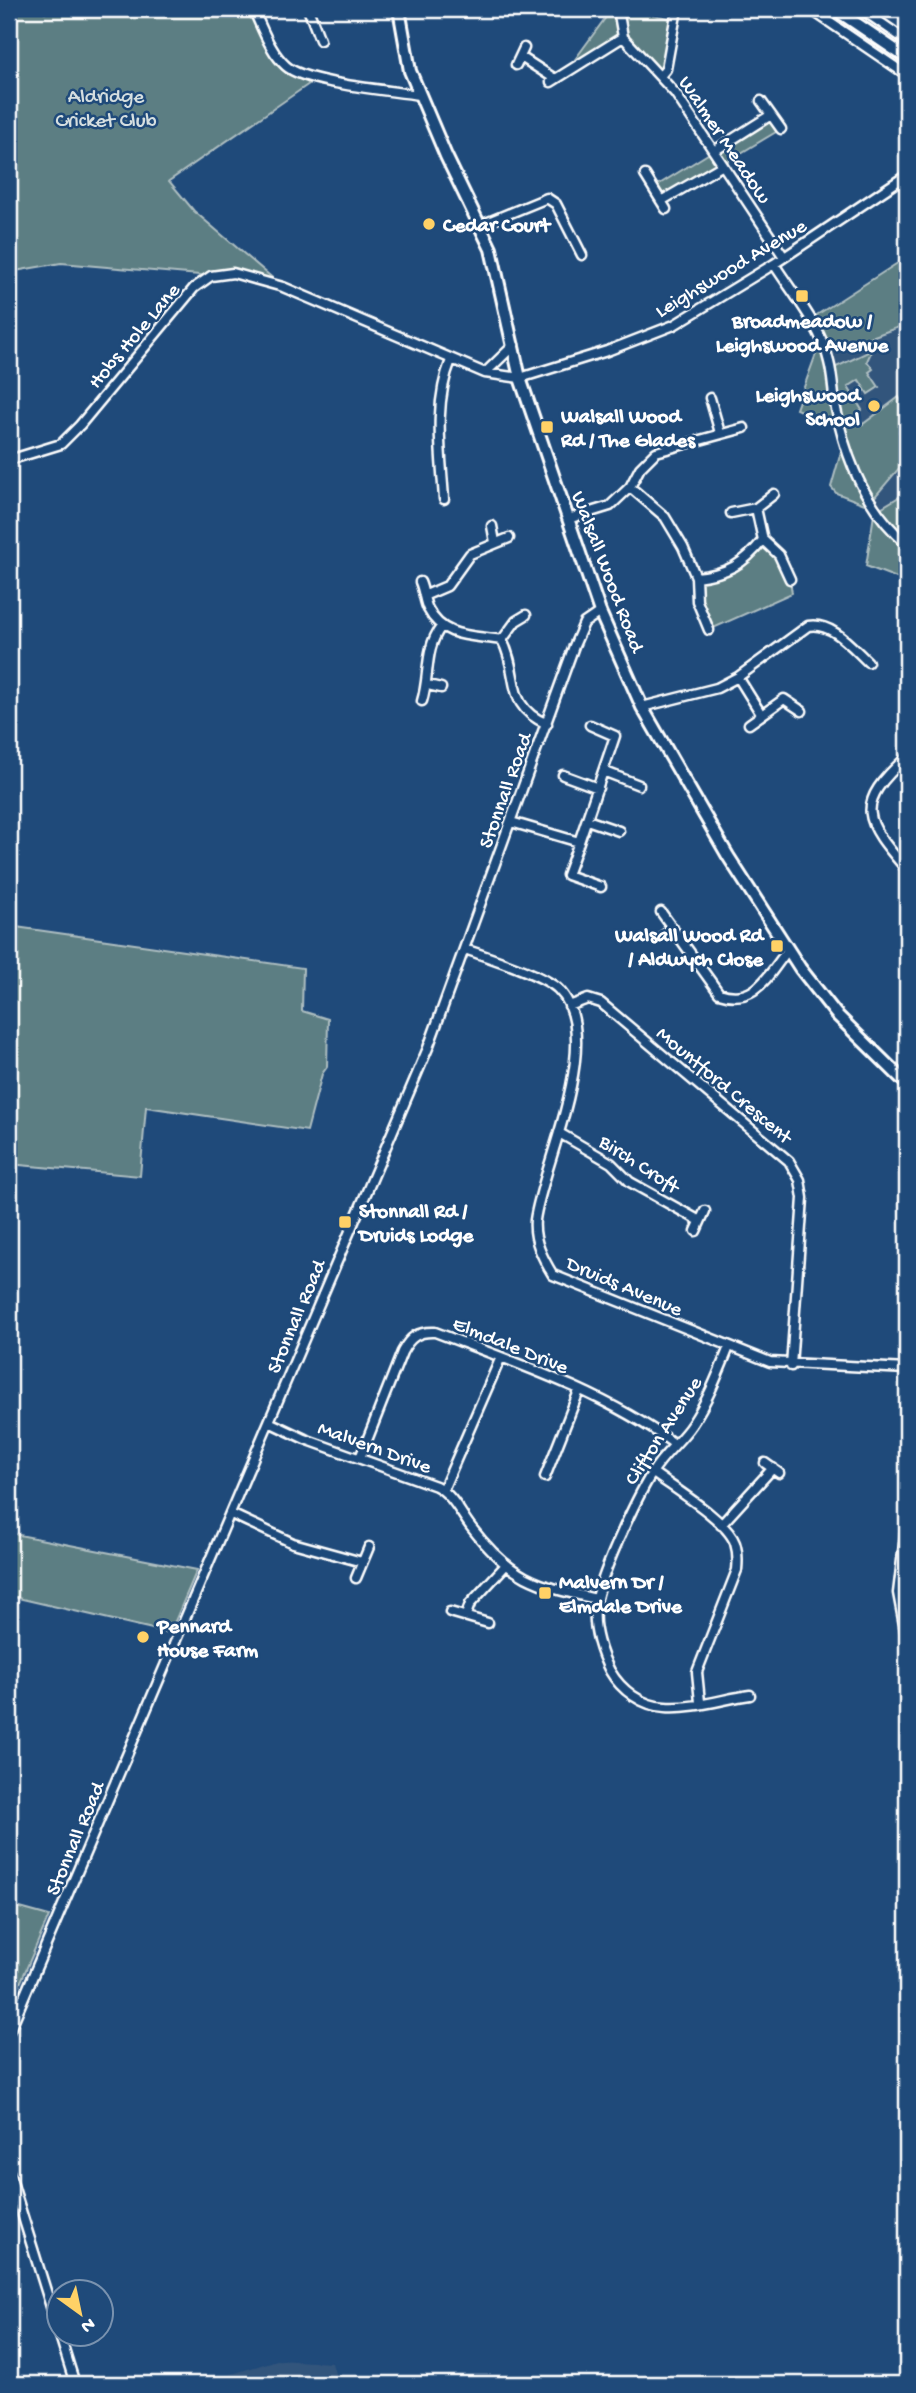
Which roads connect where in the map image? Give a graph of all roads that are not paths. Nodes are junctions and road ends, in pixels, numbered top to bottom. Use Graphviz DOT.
graph roads {
  1 [pos="253,9"];
  2 [pos="308,9"];
  3 [pos="399,9"];
  4 [pos="618,9"];
  5 [pos="677,9"];
  6 [pos="810,9"];
  7 [pos="835,9"];
  8 [pos="861,9"];
  9 [pos="623,37"];
  10 [pos="320,40"];
  11 [pos="907,41"];
  12 [pos="907,58"];
  13 [pos="516,65"];
  14 [pos="661,75"];
  15 [pos="907,75"];
  16 [pos="419,94"];
  17 [pos="761,101"];
  18 [pos="771,115"];
  19 [pos="781,129"];
  20 [pos="714,151"];
  21 [pos="723,165"];
  22 [pos="645,175"];
  23 [pos="907,175"];
  24 [pos="481,225"];
  25 [pos="582,255"];
  26 [pos="784,257"];
  27 [pos="774,264"];
  28 [pos="514,345"];
  29 [pos="451,360"];
  30 [pos="485,373"];
  31 [pos="520,378"];
  32 [pos="710,398"];
  33 [pos="744,428"];
  34 [pos="720,433"];
  35 [pos="9,460"];
  36 [pos="630,487"];
  37 [pos="774,494"];
  38 [pos="444,499"];
  39 [pos="756,508"];
  40 [pos="732,513"];
  41 [pos="568,519"];
  42 [pos="492,526"];
  43 [pos="509,538"];
  44 [pos="763,540"];
  45 [pos="495,542"];
  46 [pos="907,544"];
  47 [pos="696,577"];
  48 [pos="790,579"];
  49 [pos="420,582"];
  50 [pos="426,595"];
  51 [pos="600,612"];
  52 [pos="526,615"];
  53 [pos="441,628"];
  54 [pos="709,630"];
  55 [pos="502,640"];
  56 [pos="868,662"];
  57 [pos="738,677"];
  58 [pos="428,685"];
  59 [pos="441,688"];
  60 [pos="422,701"];
  61 [pos="642,706"];
  62 [pos="802,711"];
  63 [pos="761,714"];
  64 [pos="547,724"];
  65 [pos="748,724"];
  66 [pos="590,725"];
  67 [pos="907,757"];
  68 [pos="603,771"];
  69 [pos="563,775"];
  70 [pos="639,785"];
  71 [pos="598,788"];
  72 [pos="587,820"];
  73 [pos="511,821"];
  74 [pos="619,831"];
  75 [pos="579,842"];
  76 [pos="907,870"];
  77 [pos="601,887"];
  78 [pos="660,912"];
  79 [pos="673,928"];
  80 [pos="663,936"];
  81 [pos="465,948"];
  82 [pos="788,950"];
  83 [pos="569,1006"];
  84 [pos="907,1084"];
  85 [pos="561,1134"];
  86 [pos="705,1211"];
  87 [pos="700,1221"];
  88 [pos="696,1231"];
  89 [pos="729,1348"];
  90 [pos="501,1357"];
  91 [pos="791,1366"];
  92 [pos="907,1369"];
  93 [pos="579,1391"];
  94 [pos="269,1422"];
  95 [pos="673,1443"];
  96 [pos="360,1458"];
  97 [pos="772,1468"];
  98 [pos="544,1470"];
  99 [pos="652,1472"];
  100 [pos="443,1490"];
  101 [pos="231,1514"];
  102 [pos="907,1519"];
  103 [pos="721,1524"];
  104 [pos="369,1547"];
  105 [pos="362,1562"];
  106 [pos="505,1566"];
  107 [pos="356,1578"];
  108 [pos="596,1599"];
  109 [pos="450,1612"];
  110 [pos="466,1615"];
  111 [pos="488,1623"];
  112 [pos="907,1640"];
  113 [pos="750,1695"];
  114 [pos="700,1702"];
  115 [pos="9,2032"];
  116 [pos="9,2172"];
  117 [pos="75,2384"];
  1 -- 16 [label="street"];
  2 -- 10 [label="street"];
  3 -- 16 [label="street, Walsall Wood Road"];
  4 -- 9 [label="street"];
  5 -- 14 [label="street"];
  6 -- 15 [label="street"];
  7 -- 12 [label="street"];
  8 -- 11 [label="street"];
  9 -- 13 [label="street"];
  9 -- 14 [label="street, Walmer Meadow"];
  14 -- 20 [label="street, Walmer Meadow"];
  16 -- 24 [label="street, Walsall Wood Road"];
  17 -- 18 [label="street"];
  18 -- 19 [label="street"];
  18 -- 20 [label="street"];
  20 -- 21 [label="street, Walmer Meadow"];
  21 -- 22 [label="street"];
  21 -- 26 [label="street, Walmer Meadow"];
  23 -- 26 [label="street, Leighswood Avenue"];
  24 -- 25 [label="street"];
  24 -- 28 [label="street, Walsall Wood Road"];
  26 -- 27 [label="street, Leighswood Avenue"];
  27 -- 31 [label="street, Leighswood Avenue"];
  27 -- 46 [label="street"];
  28 -- 30 [label="street"];
  28 -- 31 [label="street, Walsall Wood Road"];
  29 -- 30 [label="street, Hobs Hole Lane"];
  29 -- 35 [label="street, Hobs Hole Lane"];
  29 -- 38 [label="street"];
  30 -- 31 [label="street, Hobs Hole Lane"];
  31 -- 41 [label="street, Walsall Wood Road"];
  32 -- 34 [label="street"];
  33 -- 34 [label="street"];
  34 -- 36 [label="street"];
  36 -- 41 [label="street"];
  36 -- 47 [label="street"];
  37 -- 39 [label="street"];
  39 -- 40 [label="street"];
  39 -- 44 [label="street"];
  41 -- 51 [label="street, Walsall Wood Road"];
  42 -- 45 [label="street"];
  43 -- 45 [label="street"];
  44 -- 47 [label="street"];
  44 -- 48 [label="street"];
  45 -- 50 [label="street"];
  47 -- 54 [label="street"];
  49 -- 50 [label="street"];
  50 -- 53 [label="street"];
  51 -- 61 [label="street, Walsall Wood Road"];
  51 -- 64 [label="street, Stonnall Road"];
  52 -- 55 [label="street"];
  53 -- 55 [label="street"];
  53 -- 58 [label="street"];
  55 -- 64 [label="street"];
  56 -- 57 [label="street"];
  57 -- 61 [label="street"];
  57 -- 63 [label="street"];
  58 -- 59 [label="street"];
  58 -- 60 [label="street"];
  61 -- 82 [label="street, Walsall Wood Road"];
  62 -- 63 [label="street"];
  63 -- 65 [label="street"];
  64 -- 73 [label="street, Stonnall Road"];
  66 -- 68 [label="street"];
  67 -- 76 [label="street"];
  68 -- 70 [label="street"];
  68 -- 71 [label="street"];
  69 -- 71 [label="street"];
  71 -- 72 [label="street"];
  72 -- 74 [label="street"];
  72 -- 75 [label="street"];
  73 -- 75 [label="street"];
  73 -- 81 [label="street, Stonnall Road"];
  75 -- 77 [label="street"];
  78 -- 79 [label="street"];
  79 -- 80 [label="street"];
  79 -- 82 [label="street"];
  81 -- 83 [label="street"];
  81 -- 94 [label="street, Stonnall Road"];
  82 -- 84 [label="street, Walsall Wood Road"];
  83 -- 85 [label="street, Druids Avenue"];
  83 -- 91 [label="street, Mountford Crescent"];
  85 -- 87 [label="street, Birch Croft"];
  85 -- 89 [label="street, Druids Avenue"];
  86 -- 87 [label="street"];
  87 -- 88 [label="street"];
  89 -- 91 [label="street, Druids Avenue"];
  89 -- 95 [label="street, Clifton Avenue"];
  90 -- 93 [label="street, Elmdale Drive"];
  90 -- 96 [label="street, Elmdale Drive"];
  90 -- 100 [label="street"];
  91 -- 92 [label="street, Druids Avenue"];
  93 -- 95 [label="street, Elmdale Drive"];
  93 -- 98 [label="street"];
  94 -- 96 [label="street, Malvern Drive"];
  94 -- 101 [label="street, Stonnall Road"];
  95 -- 99 [label="street, Clifton Avenue"];
  96 -- 100 [label="street, Malvern Drive"];
  97 -- 103 [label="street"];
  99 -- 103 [label="street"];
  99 -- 108 [label="street, Clifton Avenue"];
  100 -- 106 [label="street, Malvern Drive"];
  101 -- 105 [label="street"];
  101 -- 115 [label="street, Stonnall Road"];
  102 -- 112 [label="street"];
  103 -- 114 [label="street"];
  104 -- 105 [label="street"];
  105 -- 107 [label="street"];
  106 -- 108 [label="street, Malvern Drive"];
  106 -- 110 [label="street"];
  108 -- 114 [label="street, Clifton Avenue"];
  109 -- 110 [label="street"];
  110 -- 111 [label="street"];
  113 -- 114 [label="street, Clifton Avenue"];
  116 -- 117 [label="street"];
}
